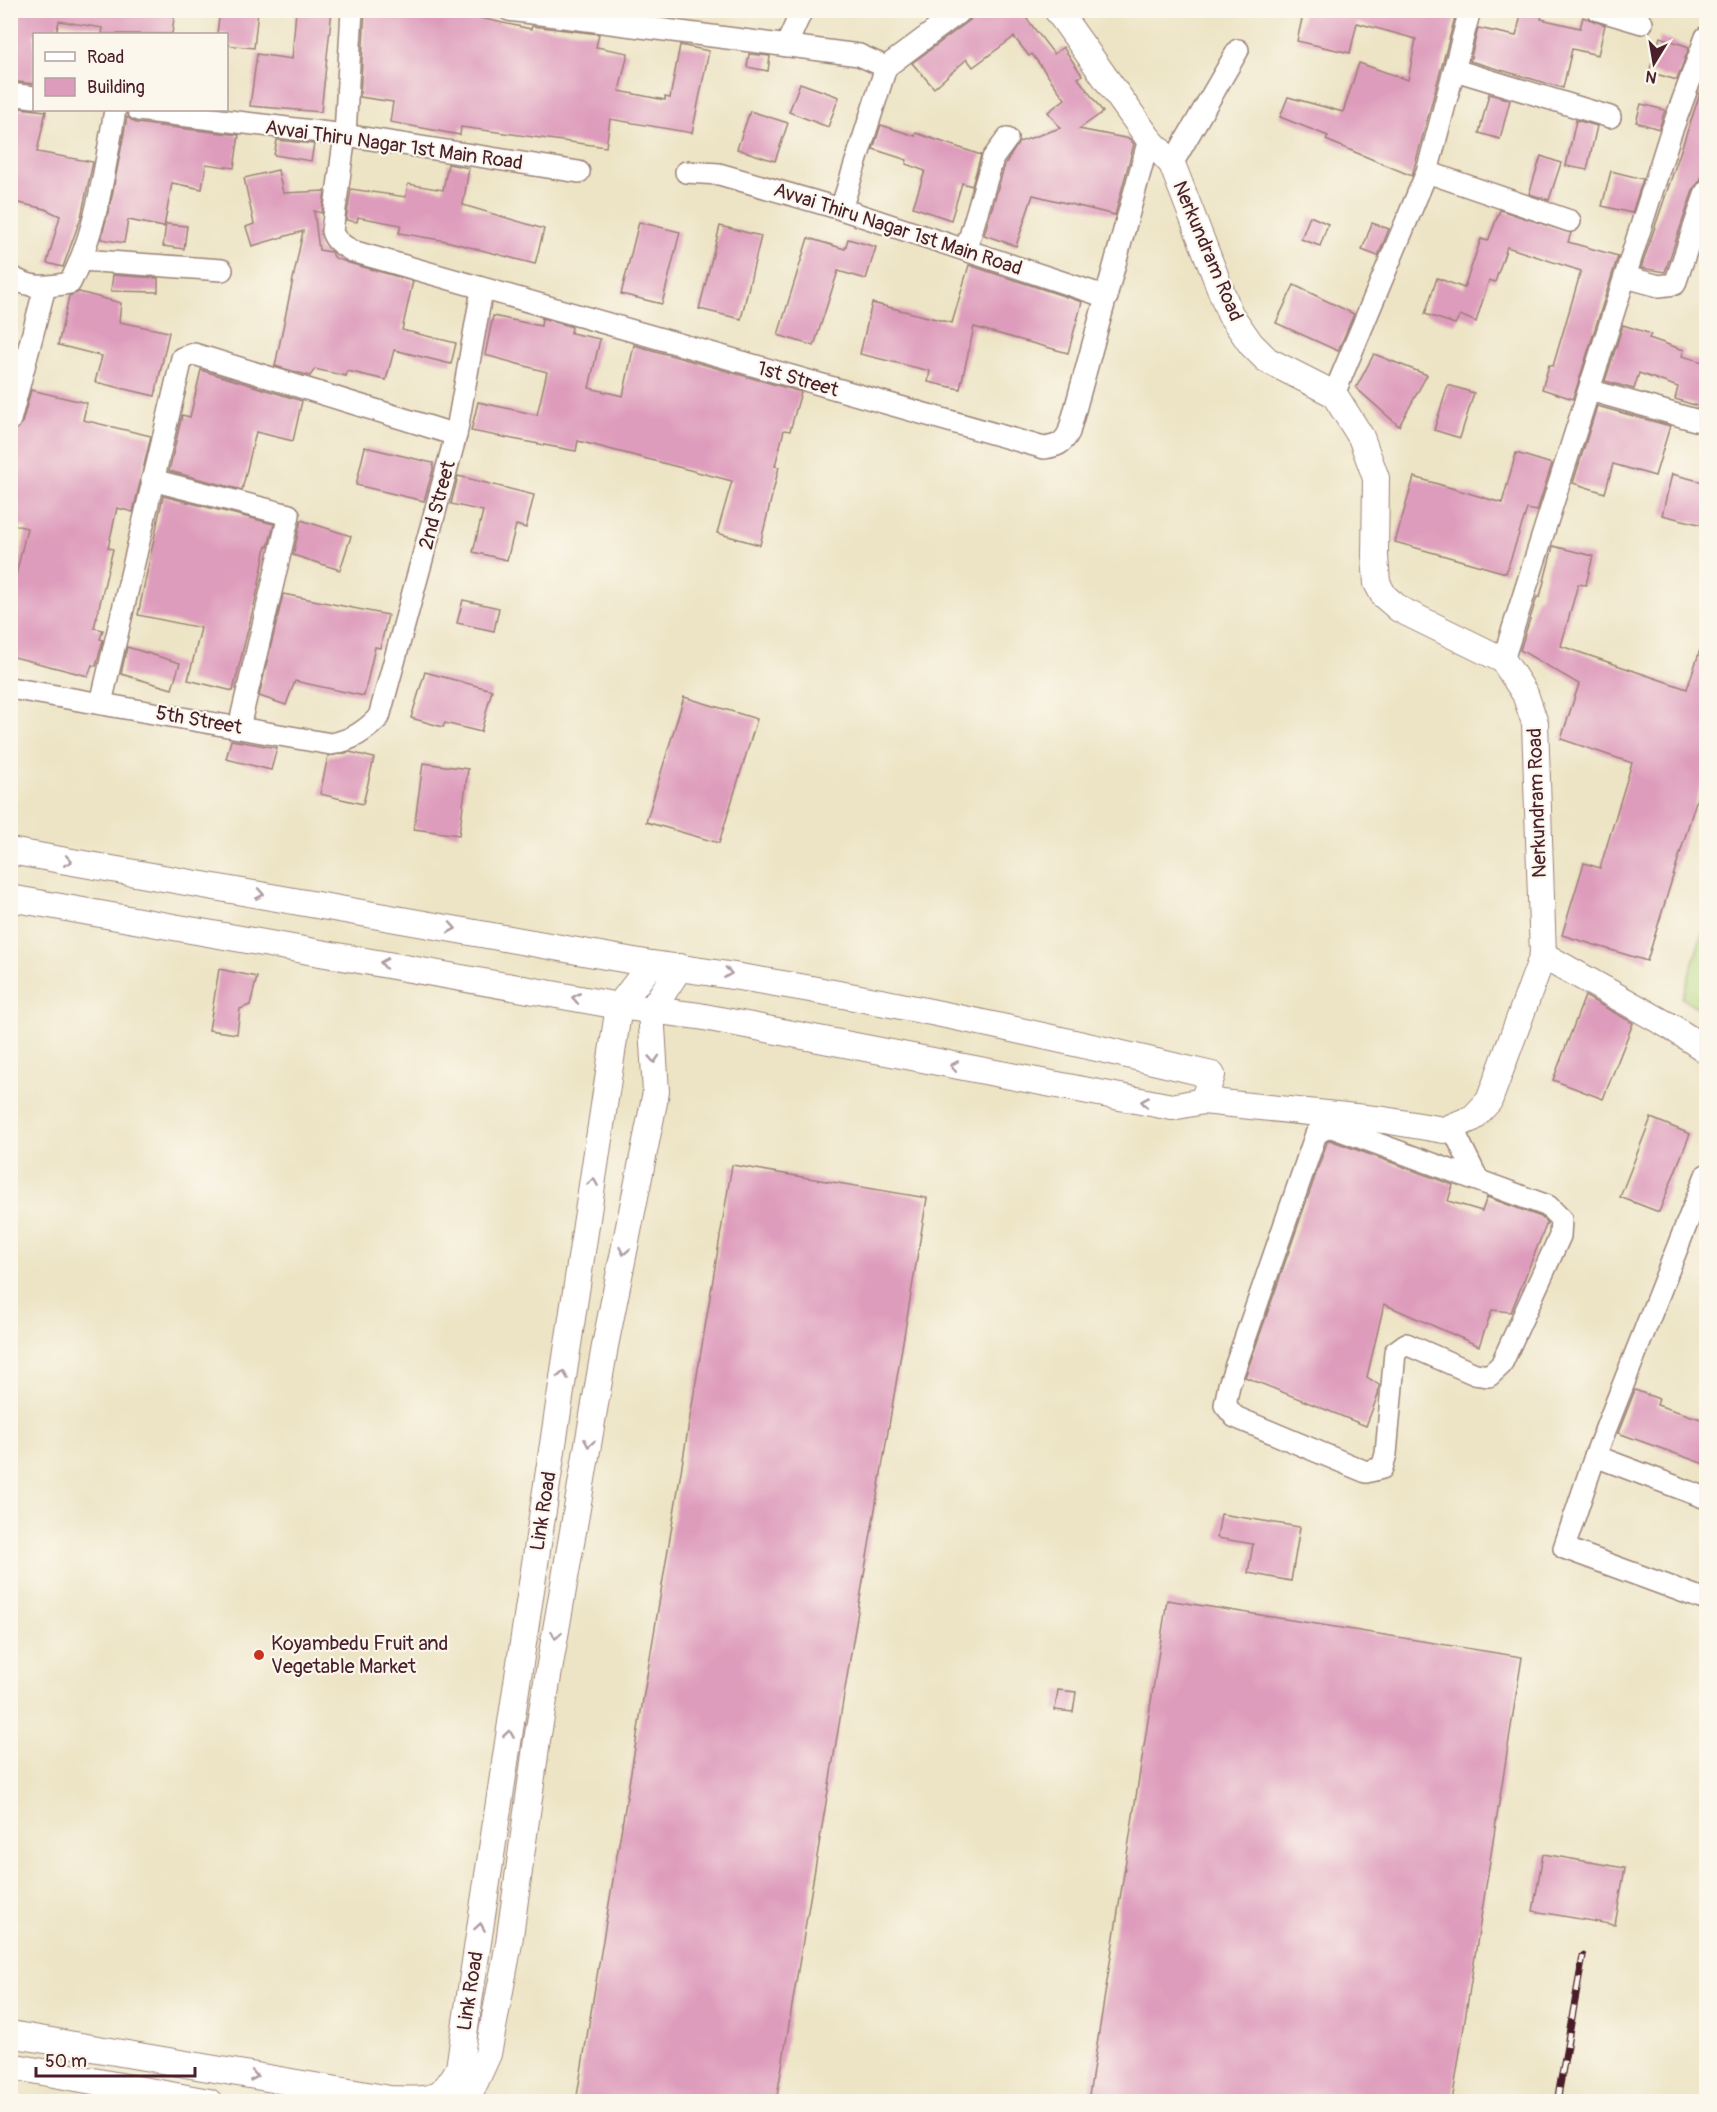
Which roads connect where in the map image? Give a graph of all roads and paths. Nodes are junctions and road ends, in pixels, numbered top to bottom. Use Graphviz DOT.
graph roads {
  1 [pos="352,10"];
  2 [pos="509,10"];
  3 [pos="802,10"];
  4 [pos="962,10"];
  5 [pos="1057,10"];
  6 [pos="1470,10"];
  7 [pos="1598,10"];
  8 [pos="1642,23"];
  9 [pos="1707,37"];
  10 [pos="786,46"];
  11 [pos="1238,50"];
  12 [pos="886,68"];
  13 [pos="1455,69"];
  14 [pos="10,94"];
  15 [pos="33,97"];
  16 [pos="115,111"];
  17 [pos="146,111"];
  18 [pos="1610,117"];
  19 [pos="345,135"];
  20 [pos="1007,140"];
  21 [pos="1149,140"];
  22 [pos="1172,164"];
  23 [pos="579,172"];
  24 [pos="686,172"];
  25 [pos="1427,172"];
  26 [pos="1707,192"];
  27 [pos="841,209"];
  28 [pos="1570,221"];
  29 [pos="966,250"];
  30 [pos="81,260"];
  31 [pos="222,270"];
  32 [pos="10,275"];
  33 [pos="1626,277"];
  34 [pos="45,287"];
  35 [pos="482,290"];
  36 [pos="1107,297"];
  37 [pos="1589,390"];
  38 [pos="1334,394"];
  39 [pos="10,420"];
  40 [pos="1707,423"];
  41 [pos="456,435"];
  42 [pos="152,480"];
  43 [pos="1503,660"];
  44 [pos="10,688"];
  45 [pos="101,703"];
  46 [pos="379,717"];
  47 [pos="239,727"];
  48 [pos="10,851"];
  49 [pos="10,898"];
  50 [pos="1543,955"];
  51 [pos="651,964"];
  52 [pos="680,968"];
  53 [pos="619,1006"];
  54 [pos="651,1011"];
  55 [pos="1707,1050"];
  56 [pos="1203,1101"];
  57 [pos="1452,1127"];
  58 [pos="1381,1132"];
  59 [pos="1707,1175"];
  60 [pos="1478,1180"];
  61 [pos="1595,1456"];
  62 [pos="1707,1498"];
  63 [pos="1707,1600"];
  64 [pos="10,2034"];
  65 [pos="10,2066"];
  66 [pos="209,2102"];
  67 [pos="462,2102"];
  1 -- 19 [label="street"];
  2 -- 10 [label="street"];
  3 -- 10 [label="street"];
  4 -- 12 [label="street"];
  5 -- 21 [label="street, Nerkundram Road"];
  6 -- 13 [label="street"];
  7 -- 8 [label="street"];
  9 -- 33 [label="street"];
  10 -- 12 [label="street"];
  11 -- 22 [label="street"];
  12 -- 27 [label="street"];
  13 -- 18 [label="street"];
  13 -- 25 [label="street"];
  14 -- 15 [label="street"];
  16 -- 30 [label="street"];
  17 -- 19 [label="street, Avvai Thiru Nagar 1st Main Road"];
  19 -- 23 [label="street, Avvai Thiru Nagar 1st Main Road"];
  19 -- 35 [label="street, 1st Street"];
  20 -- 29 [label="street"];
  21 -- 22 [label="street, Nerkundram Road"];
  21 -- 36 [label="street, 1st Street"];
  22 -- 38 [label="street, Nerkundram Road"];
  24 -- 27 [label="street, Avvai Thiru Nagar 1st Main Road"];
  25 -- 28 [label="street"];
  25 -- 38 [label="street"];
  26 -- 33 [label="street"];
  27 -- 29 [label="street, Avvai Thiru Nagar 1st Main Road"];
  29 -- 36 [label="street, Avvai Thiru Nagar 1st Main Road"];
  30 -- 31 [label="street"];
  30 -- 34 [label="street"];
  32 -- 34 [label="street"];
  33 -- 37 [label="street"];
  34 -- 39 [label="street"];
  35 -- 36 [label="street, 1st Street"];
  35 -- 41 [label="street, 2nd Street"];
  37 -- 40 [label="street"];
  37 -- 43 [label="street"];
  38 -- 43 [label="street, Nerkundram Road"];
  41 -- 42 [label="street"];
  41 -- 46 [label="street, 2nd Street"];
  42 -- 45 [label="street"];
  42 -- 47 [label="street"];
  43 -- 50 [label="street, Nerkundram Road"];
  44 -- 45 [label="street, 5th Street"];
  45 -- 47 [label="street, 5th Street"];
  46 -- 47 [label="street, 5th Street"];
  48 -- 51 [label="street, one-way"];
  53 -- 49 [label="street, one-way"];
  50 -- 55 [label="street"];
  50 -- 57 [label="street"];
  51 -- 52 [label="street"];
  51 -- 53 [label="street, Link Road"];
  52 -- 54 [label="street"];
  52 -- 56 [label="street, one-way"];
  53 -- 54 [label="street"];
  64 -- 53 [label="street, Link Road, one-way"];
  56 -- 54 [label="street, one-way"];
  54 -- 67 [label="street, one-way"];
  56 -- 58 [label="street"];
  57 -- 58 [label="street"];
  57 -- 60 [label="street"];
  58 -- 60 [label="street"];
  58 -- 60 [label="street"];
  59 -- 61 [label="street"];
  61 -- 62 [label="street"];
  61 -- 63 [label="street"];
  65 -- 66 [label="street"];
}
